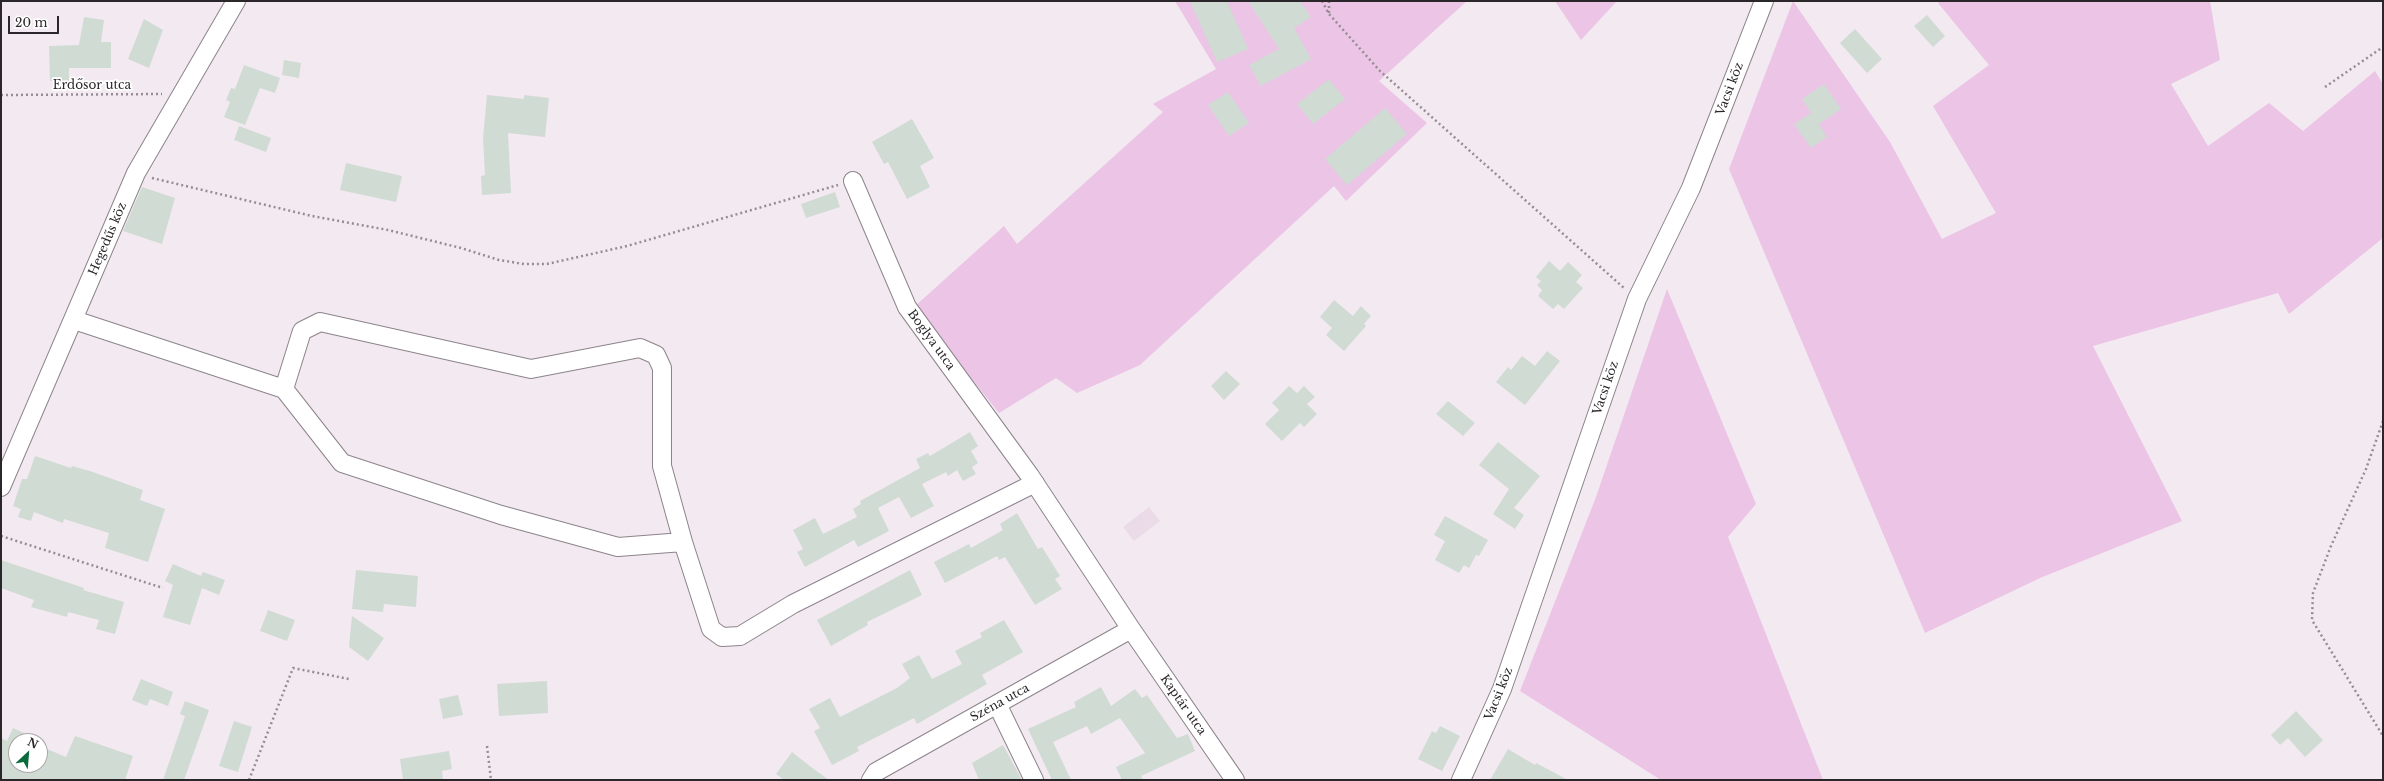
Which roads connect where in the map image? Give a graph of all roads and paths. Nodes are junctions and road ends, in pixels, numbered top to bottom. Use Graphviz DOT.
graph roads {
  1 [pos="236,1"];
  2 [pos="1322,1"];
  3 [pos="1329,1"];
  4 [pos="1764,1"];
  5 [pos="1330,14"];
  6 [pos="2383,47"];
  7 [pos="2325,87"];
  8 [pos="183,94"];
  9 [pos="1,95"];
  10 [pos="136,173"];
  11 [pos="853,181"];
  12 [pos="1637,299"];
  13 [pos="74,320"];
  14 [pos="284,389"];
  15 [pos="2383,421"];
  16 [pos="1035,483"];
  17 [pos="1,486"];
  18 [pos="1,536"];
  19 [pos="683,542"];
  20 [pos="164,588"];
  21 [pos="1131,630"];
  22 [pos="350,679"];
  23 [pos="997,704"];
  24 [pos="2383,736"];
  25 [pos="487,746"];
  26 [pos="250,780"];
  27 [pos="490,780"];
  28 [pos="871,780"];
  29 [pos="1034,780"];
  30 [pos="1235,780"];
  31 [pos="1461,780"];
  1 -- 8 [label="street, Hegedűs köz"];
  2 -- 5 [label="path"];
  3 -- 5 [label="path"];
  4 -- 12 [label="street, Vacsi köz"];
  5 -- 12 [label="path"];
  6 -- 7 [label="path"];
  8 -- 9 [label="path, Erdősor utca"];
  8 -- 10 [label="street, Hegedűs köz"];
  10 -- 11 [label="path"];
  10 -- 13 [label="street, Hegedűs köz"];
  11 -- 16 [label="street, Boglya utca"];
  12 -- 31 [label="street, Vacsi köz"];
  13 -- 14 [label="street"];
  13 -- 17 [label="street, Hegedűs köz"];
  14 -- 19 [label="street"];
  14 -- 19 [label="street"];
  15 -- 24 [label="path"];
  16 -- 19 [label="street"];
  16 -- 21 [label="street, Boglya utca"];
  18 -- 20 [label="path"];
  21 -- 23 [label="street, Széna utca"];
  21 -- 30 [label="street, Kaptár utca"];
  22 -- 26 [label="path"];
  23 -- 28 [label="street, Széna utca"];
  23 -- 29 [label="street"];
  25 -- 27 [label="path"];
}
